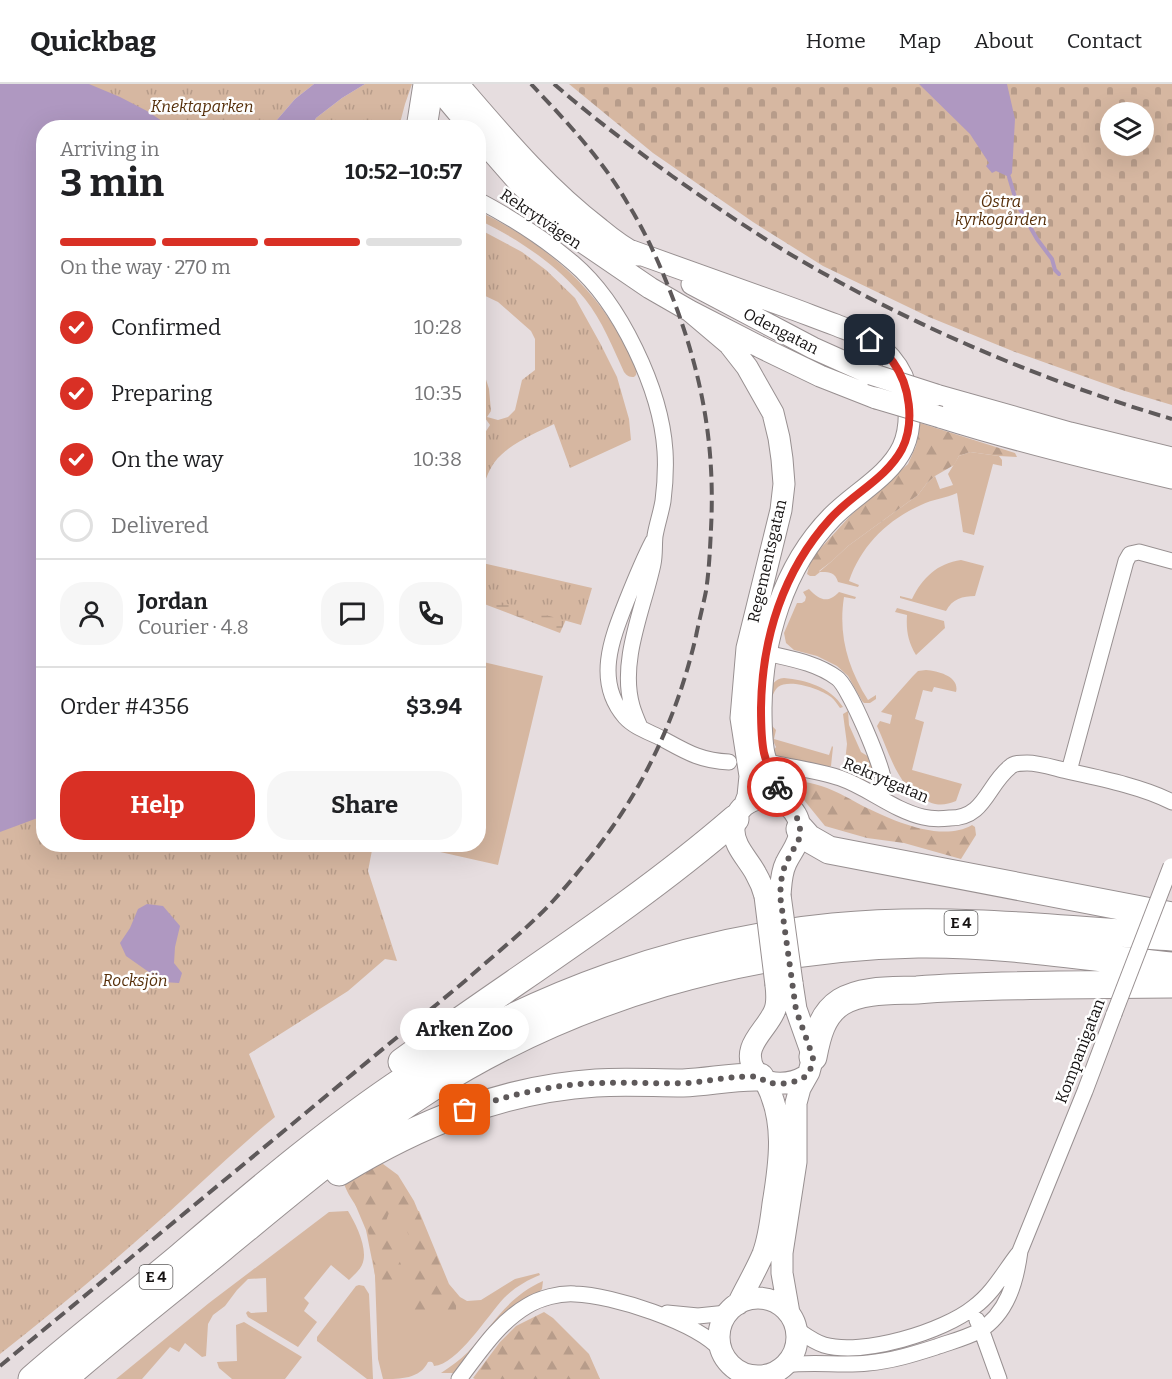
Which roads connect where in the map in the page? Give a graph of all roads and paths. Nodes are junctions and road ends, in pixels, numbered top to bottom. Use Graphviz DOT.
graph roads {
  1 [pos="458,84"];
  2 [pos="432,85"];
  3 [pos="417,120"];
  4 [pos="430,120"];
  5 [pos="464,120"];
  6 [pos="486,145"];
  7 [pos="486,204"];
  8 [pos="627,249"];
  9 [pos="690,311"];
  10 [pos="1172,458"];
  11 [pos="1172,478"];
  12 [pos="655,536"];
  13 [pos="1172,561"];
  14 [pos="756,651"];
  15 [pos="640,727"];
  16 [pos="729,762"];
  17 [pos="773,763"];
  18 [pos="1069,771"];
  19 [pos="881,797"];
  20 [pos="1172,802"];
  21 [pos="785,804"];
  22 [pos="740,812"];
  23 [pos="800,829"];
  24 [pos="1172,865"];
  25 [pos="772,895"];
  26 [pos="1172,916"];
  27 [pos="1172,937"];
  28 [pos="1172,966"];
  29 [pos="784,984"];
  30 [pos="1172,984"];
  31 [pos="809,1067"];
  32 [pos="762,1079"];
  33 [pos="279,1173"];
  34 [pos="240,1234"];
  35 [pos="1020,1251"];
  36 [pos="733,1309"];
  37 [pos="970,1310"];
  38 [pos="653,1312"];
  39 [pos="792,1321"];
  40 [pos="981,1329"];
  41 [pos="724,1354"];
  42 [pos="778,1371"];
  43 [pos="32,1379"];
  44 [pos="63,1379"];
  45 [pos="459,1379"];
  46 [pos="730,1379"];
  47 [pos="999,1379"];
  1 -- 8 [label="street, Odengatan"];
  2 -- 3 [label="street"];
  2 -- 4 [label="street"];
  2 -- 5 [label="street"];
  6 -- 9 [label="street, Odengatan"];
  7 -- 12 [label="street, Rekrytvägen"];
  8 -- 10 [label="street, Odengatan, bridge"];
  8 -- 14 [label="street, Regementsgatan"];
  9 -- 11 [label="street, Odengatan, bridge"];
  9 -- 14 [label="street, Regementsgatan"];
  12 -- 15 [label="street, Rekrytvägen"];
  12 -- 15 [label="street, Rekrytvägen"];
  13 -- 18 [label="street"];
  14 -- 19 [label="street"];
  14 -- 21 [label="street, Regementsgatan"];
  14 -- 22 [label="street, Regementsgatan"];
  15 -- 16 [label="street, Rekrytvägen"];
  17 -- 19 [label="street, Rekrytgatan"];
  18 -- 19 [label="street, Rekrytgatan"];
  18 -- 20 [label="street"];
  21 -- 22 [label="street"];
  21 -- 23 [label="street, Regementsgatan"];
  22 -- 25 [label="street, Regementsgatan"];
  22 -- 33 [label="highway"];
  23 -- 25 [label="street"];
  23 -- 26 [label="highway"];
  24 -- 35 [label="street, Kompanigatan, bridge"];
  25 -- 29 [label="street, bridge"];
  27 -- 33 [label="highway, E 4"];
  28 -- 34 [label="highway, E 4"];
  29 -- 31 [label="street"];
  29 -- 32 [label="street"];
  30 -- 31 [label="highway"];
  31 -- 32 [label="street"];
  31 -- 39 [label="street"];
  32 -- 34 [label="highway"];
  32 -- 36 [label="street"];
  33 -- 43 [label="highway, E 4"];
  34 -- 44 [label="highway, E 4"];
  35 -- 37 [label="street, Kompanigatan"];
  35 -- 40 [label="street, Kompanigatan"];
  36 -- 38 [label="street"];
  36 -- 39 [label="street"];
  36 -- 41 [label="street"];
  37 -- 39 [label="street, Kompanigatan"];
  37 -- 40 [label="street"];
  38 -- 41 [label="street"];
  38 -- 45 [label="street"];
  39 -- 42 [label="street"];
  40 -- 42 [label="street, Kompanigatan"];
  40 -- 47 [label="street"];
  41 -- 42 [label="street"];
  41 -- 46 [label="street"];
}
